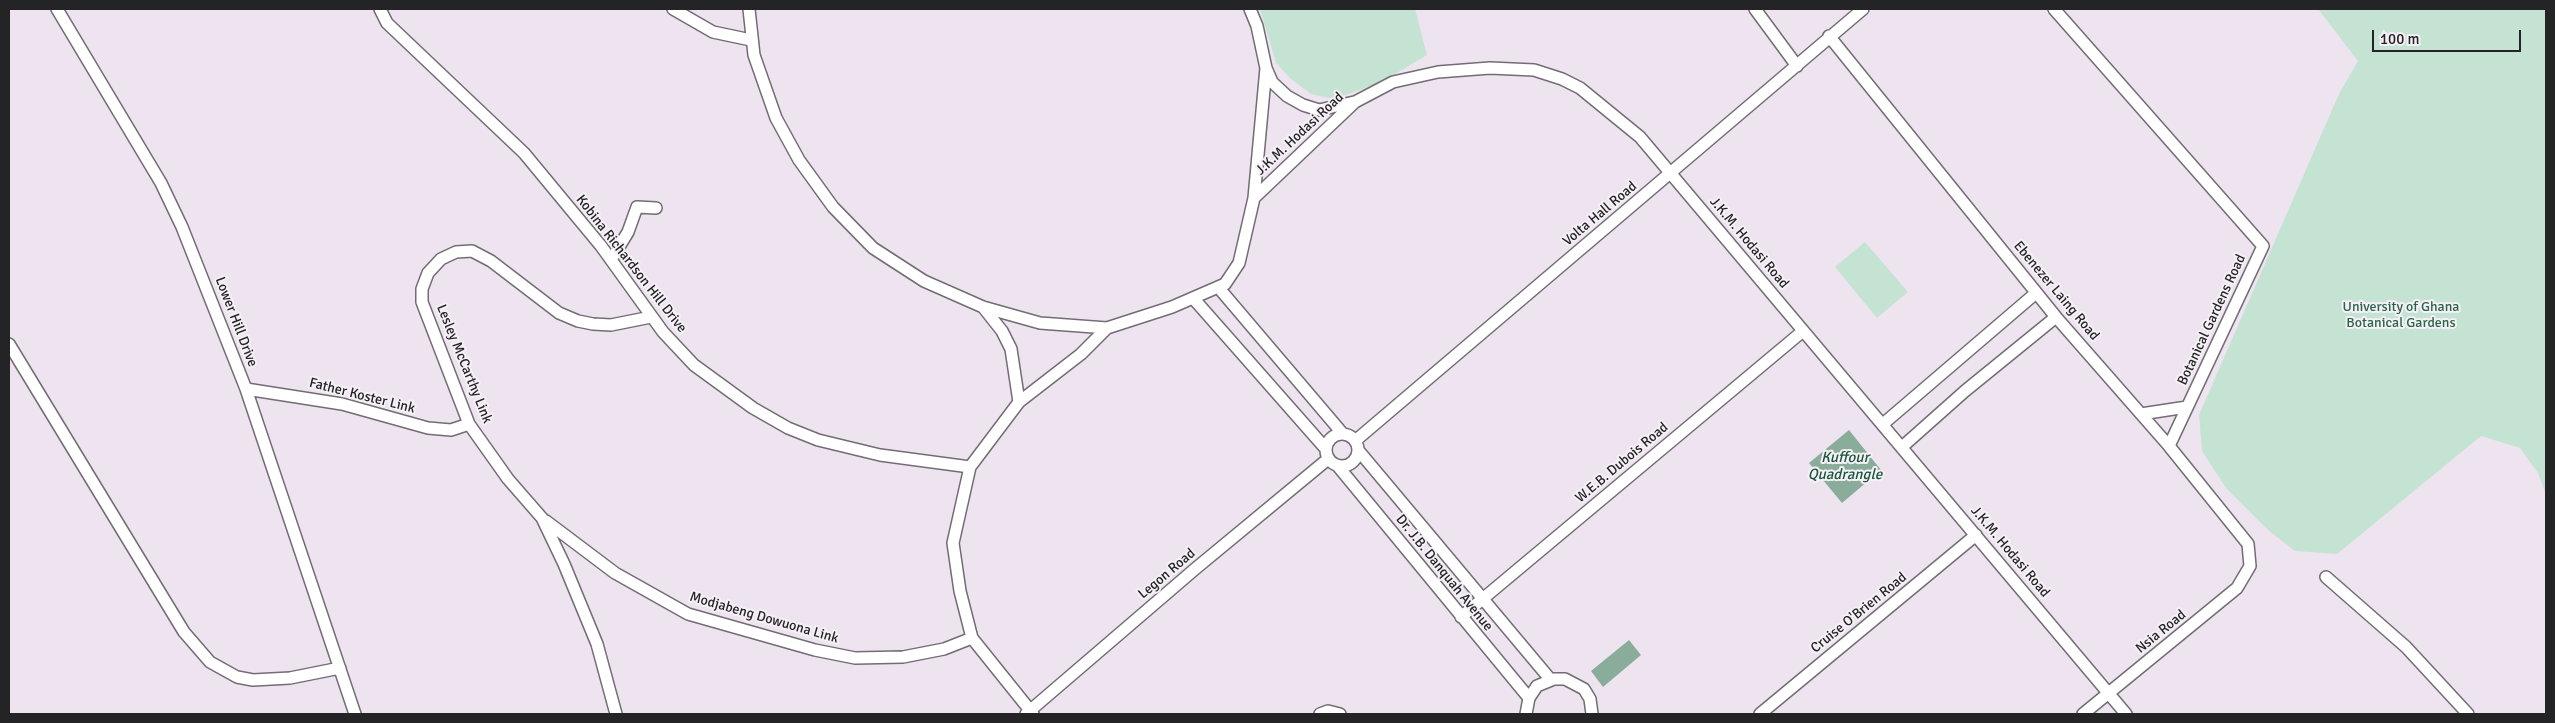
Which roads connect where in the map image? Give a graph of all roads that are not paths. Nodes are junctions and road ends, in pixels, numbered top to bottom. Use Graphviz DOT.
graph roads {
  1 [pos="57,9"];
  2 [pos="380,9"];
  3 [pos="673,9"];
  4 [pos="749,9"];
  5 [pos="1250,9"];
  6 [pos="1755,9"];
  7 [pos="1863,9"];
  8 [pos="2054,9"];
  9 [pos="1829,36"];
  10 [pos="751,40"];
  11 [pos="1798,66"];
  12 [pos="1266,68"];
  13 [pos="1355,102"];
  14 [pos="1671,173"];
  15 [pos="1254,198"];
  16 [pos="656,208"];
  17 [pos="611,260"];
  18 [pos="1218,287"];
  19 [pos="2036,292"];
  20 [pos="1193,298"];
  21 [pos="983,307"];
  22 [pos="651,317"];
  23 [pos="2056,317"];
  24 [pos="1107,328"];
  25 [pos="1803,331"];
  26 [pos="9,344"];
  27 [pos="246,389"];
  28 [pos="1019,402"];
  29 [pos="2187,407"];
  30 [pos="2141,414"];
  31 [pos="469,424"];
  32 [pos="1883,424"];
  33 [pos="1343,434"];
  34 [pos="1356,445"];
  35 [pos="2169,446"];
  36 [pos="1902,447"];
  37 [pos="1330,458"];
  38 [pos="970,467"];
  39 [pos="542,518"];
  40 [pos="1976,535"];
  41 [pos="2250,566"];
  42 [pos="2326,577"];
  43 [pos="1482,599"];
  44 [pos="1461,617"];
  45 [pos="972,638"];
  46 [pos="340,668"];
  47 [pos="1550,680"];
  48 [pos="2108,694"];
  49 [pos="1529,698"];
  50 [pos="1030,713"];
  51 [pos="356,714"];
  52 [pos="616,714"];
  53 [pos="1320,714"];
  54 [pos="1340,714"];
  55 [pos="1526,714"];
  56 [pos="1592,714"];
  57 [pos="1760,714"];
  58 [pos="2083,714"];
  59 [pos="2126,714"];
  60 [pos="2468,714"];
  1 -- 27 [label="street, Lower Hill Drive"];
  2 -- 17 [label="street, Kobina Richardson Hill Drive"];
  3 -- 10 [label="street"];
  4 -- 10 [label="street"];
  5 -- 12 [label="street"];
  6 -- 11 [label="street"];
  7 -- 9 [label="street, Volta Hall Road"];
  8 -- 29 [label="street, Botanical Gardens Road"];
  9 -- 11 [label="street, Volta Hall Road"];
  9 -- 19 [label="street, Ebenezer Laing Road"];
  10 -- 21 [label="street"];
  11 -- 14 [label="street, Volta Hall Road"];
  12 -- 13 [label="street"];
  12 -- 15 [label="street"];
  13 -- 14 [label="street, J.K.M. Hodasi Road"];
  13 -- 15 [label="street, J.K.M. Hodasi Road"];
  14 -- 25 [label="street, J.K.M. Hodasi Road"];
  14 -- 34 [label="street, Volta Hall Road"];
  15 -- 18 [label="street"];
  16 -- 17 [label="street"];
  17 -- 22 [label="street, Kobina Richardson Hill Drive"];
  18 -- 20 [label="street"];
  18 -- 33 [label="street"];
  19 -- 23 [label="street, Ebenezer Laing Road"];
  19 -- 32 [label="street"];
  20 -- 24 [label="street"];
  20 -- 37 [label="street, Dr. J.B. Danquah Avenue"];
  21 -- 24 [label="street"];
  21 -- 28 [label="street"];
  22 -- 31 [label="street, Lesley McCarthy Link"];
  22 -- 38 [label="street, Kobina Richardson Hill Drive"];
  23 -- 30 [label="street, Ebenezer Laing Road"];
  23 -- 36 [label="street"];
  24 -- 28 [label="street"];
  25 -- 32 [label="street, J.K.M. Hodasi Road"];
  25 -- 43 [label="street, W.E.B. Dubois Road"];
  26 -- 46 [label="street"];
  27 -- 31 [label="street, Father Koster Link"];
  27 -- 46 [label="street, Lower Hill Drive"];
  28 -- 38 [label="street"];
  29 -- 30 [label="street, Botanical Gardens Road"];
  29 -- 35 [label="street, Botanical Gardens Road"];
  30 -- 35 [label="street, Ebenezer Laing Road"];
  31 -- 39 [label="street, Lesley McCarthy Link"];
  32 -- 36 [label="street, J.K.M. Hodasi Road"];
  33 -- 34 [label="street"];
  33 -- 37 [label="street"];
  34 -- 37 [label="street"];
  34 -- 43 [label="street, Dr. J.B. Danquah Avenue"];
  35 -- 41 [label="street, Ebenezer Laing Road"];
  36 -- 40 [label="street, J.K.M. Hodasi Road"];
  37 -- 44 [label="street, Dr. J.B. Danquah Avenue"];
  37 -- 50 [label="street, Legon Road"];
  38 -- 45 [label="street"];
  39 -- 45 [label="street, Modjabeng Dowuona Link"];
  39 -- 52 [label="street, Lesley McCarthy Link"];
  40 -- 48 [label="street, J.K.M. Hodasi Road"];
  40 -- 57 [label="street, Cruise O'Brien Road"];
  41 -- 48 [label="street, Nsia Road"];
  42 -- 60 [label="street"];
  43 -- 44 [label="street, W.E.B. Dubois Road"];
  43 -- 47 [label="street, Dr. J.B. Danquah Avenue"];
  44 -- 49 [label="street, Dr. J.B. Danquah Avenue"];
  45 -- 50 [label="street"];
  46 -- 51 [label="street, Lower Hill Drive"];
  47 -- 49 [label="street"];
  47 -- 56 [label="street"];
  48 -- 58 [label="street, Nsia Road"];
  48 -- 59 [label="street, J.K.M. Hodasi Road"];
  49 -- 55 [label="street"];
  53 -- 54 [label="street"];
}
